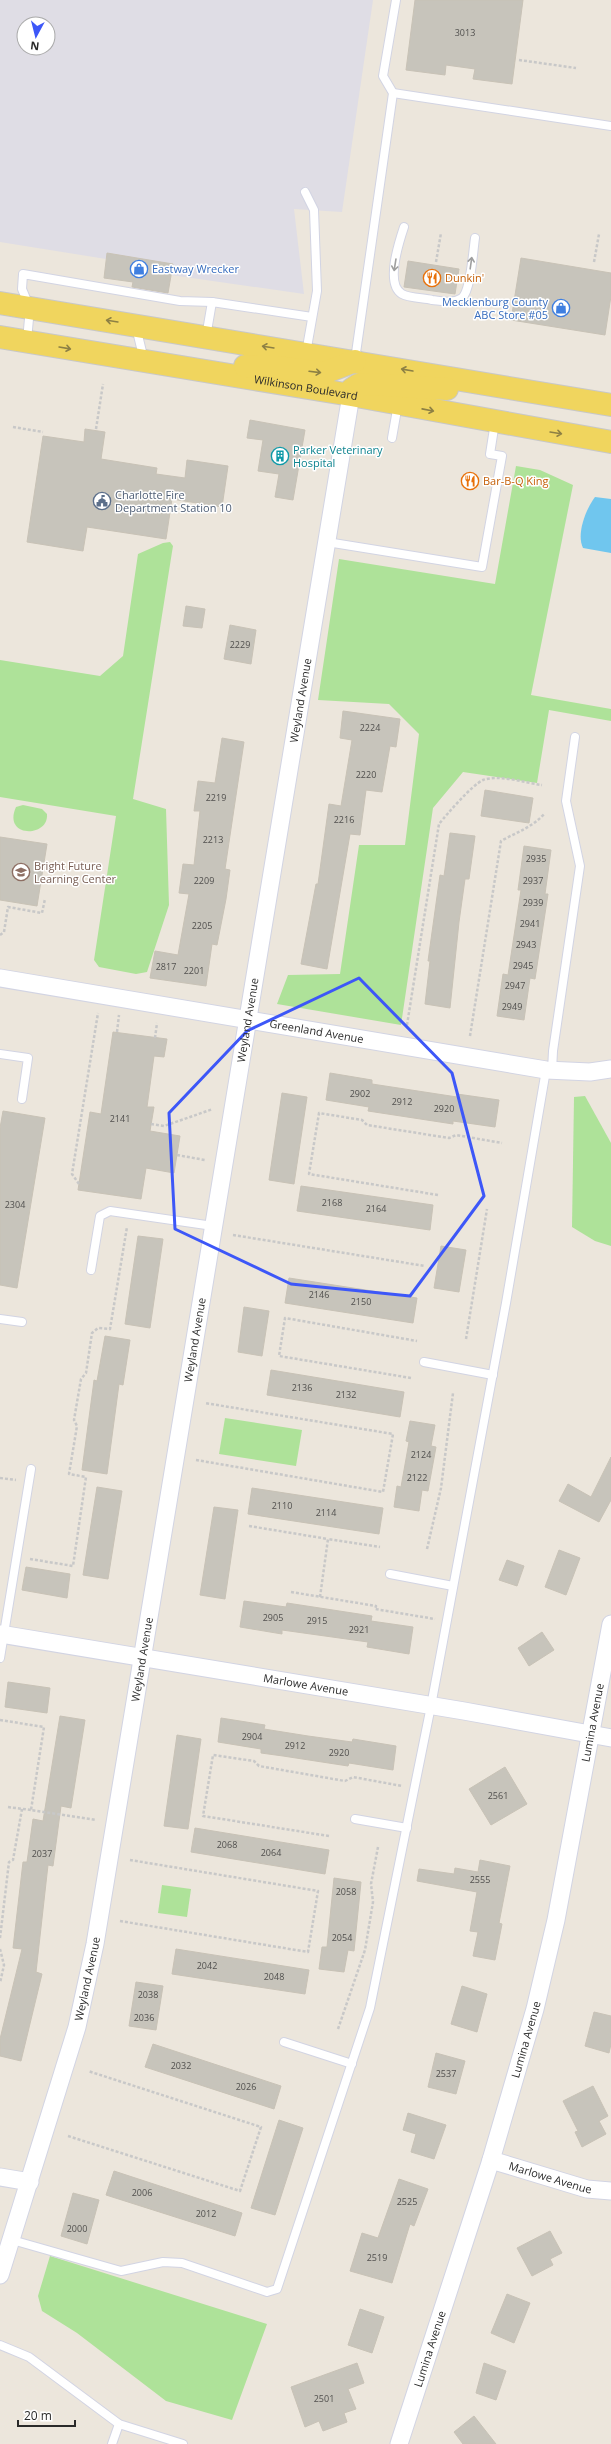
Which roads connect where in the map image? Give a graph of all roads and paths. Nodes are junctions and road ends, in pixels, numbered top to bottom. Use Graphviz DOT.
graph roads {
  1 [pos="396,0"];
  2 [pos="518,60"];
  3 [pos="576,68"];
  4 [pos="393,93"];
  5 [pos="611,126"];
  6 [pos="304,192"];
  7 [pos="404,228"];
  8 [pos="441,233"];
  9 [pos="598,234"];
  10 [pos="475,238"];
  11 [pos="436,262"];
  12 [pos="594,262"];
  13 [pos="212,302"];
  14 [pos="0,303"];
  15 [pos="30,308"];
  16 [pos="312,317"];
  17 [pos="135,325"];
  18 [pos="0,337"];
  19 [pos="206,337"];
  20 [pos="27,341"];
  21 [pos="306,353"];
  22 [pos="355,361"];
  23 [pos="154,362"];
  24 [pos="103,384"];
  25 [pos="351,395"];
  26 [pos="562,397"];
  27 [pos="398,404"];
  28 [pos="611,405"];
  29 [pos="495,422"];
  30 [pos="13,427"];
  31 [pos="96,429"];
  32 [pos="42,432"];
  33 [pos="392,438"];
  34 [pos="611,442"];
  35 [pos="327,542"];
  36 [pos="576,737"];
  37 [pos="542,785"];
  38 [pos="545,813"];
  39 [pos="45,899"];
  40 [pos="0,935"];
  41 [pos="0,978"];
  42 [pos="98,1012"];
  43 [pos="120,1015"];
  44 [pos="247,1020"];
  45 [pos="157,1021"];
  46 [pos="407,1025"];
  47 [pos="117,1032"];
  48 [pos="470,1036"];
  49 [pos="154,1038"];
  50 [pos="0,1054"];
  51 [pos="611,1069"];
  52 [pos="549,1070"];
  53 [pos="22,1099"];
  54 [pos="213,1109"];
  55 [pos="151,1124"];
  56 [pos="502,1143"];
  57 [pos="177,1155"];
  58 [pos="205,1160"];
  59 [pos="79,1184"];
  60 [pos="438,1195"];
  61 [pos="488,1209"];
  62 [pos="127,1226"];
  63 [pos="213,1226"];
  64 [pos="233,1235"];
  65 [pos="425,1266"];
  66 [pos="91,1270"];
  67 [pos="0,1319"];
  68 [pos="22,1322"];
  69 [pos="466,1339"];
  70 [pos="417,1341"];
  71 [pos="424,1362"];
  72 [pos="493,1375"];
  73 [pos="411,1378"];
  74 [pos="453,1393"];
  75 [pos="205,1403"];
  76 [pos="196,1460"];
  77 [pos="31,1469"];
  78 [pos="0,1478"];
  79 [pos="23,1481"];
  80 [pos="249,1526"];
  81 [pos="328,1539"];
  82 [pos="380,1546"];
  83 [pos="427,1550"];
  84 [pos="31,1552"];
  85 [pos="390,1574"];
  86 [pos="453,1586"];
  87 [pos="291,1592"];
  88 [pos="320,1597"];
  89 [pos="438,1619"];
  90 [pos="611,1624"];
  91 [pos="2,1634"];
  92 [pos="142,1657"];
  93 [pos="0,1658"];
  94 [pos="431,1706"];
  95 [pos="0,1720"];
  96 [pos="590,1734"];
  97 [pos="611,1738"];
  98 [pos="407,1787"];
  99 [pos="8,1806"];
  100 [pos="22,1808"];
  101 [pos="31,1810"];
  102 [pos="356,1819"];
  103 [pos="96,1820"];
  104 [pos="407,1828"];
  105 [pos="329,1836"];
  106 [pos="378,1847"];
  107 [pos="130,1860"];
  108 [pos="120,1921"];
  109 [pos="0,1938"];
  110 [pos="0,1949"];
  111 [pos="0,1983"];
  112 [pos="338,2029"];
  113 [pos="284,2042"];
  114 [pos="352,2064"];
  115 [pos="88,2071"];
  116 [pos="68,2136"];
  117 [pos="491,2160"];
  118 [pos="0,2177"];
  119 [pos="30,2182"];
  120 [pos="611,2191"];
  121 [pos="12,2240"];
  122 [pos="0,2275"];
  123 [pos="0,2345"];
  124 [pos="119,2424"];
  125 [pos="112,2444"];
  126 [pos="183,2444"];
  127 [pos="399,2444"];
  1 -- 4 [label="lane"];
  2 -- 3 [label="path"];
  4 -- 5 [label="lane"];
  4 -- 22 [label="lane"];
  6 -- 16 [label="lane"];
  7 -- 10 [label="lane, one-way"];
  8 -- 11 [label="path"];
  9 -- 12 [label="path"];
  13 -- 15 [label="lane"];
  13 -- 16 [label="lane"];
  13 -- 19 [label="lane"];
  14 -- 15 [label="main road"];
  17 -- 15 [label="main road, one-way"];
  15 -- 20 [label="lane"];
  16 -- 21 [label="lane"];
  17 -- 19 [label="main road"];
  17 -- 23 [label="lane"];
  18 -- 20 [label="main road, Wilkinson Boulevard"];
  21 -- 19 [label="main road, one-way"];
  20 -- 23 [label="main road, Wilkinson Boulevard, one-way"];
  21 -- 22 [label="main road"];
  23 -- 22 [label="main road, one-way"];
  26 -- 22 [label="main road, one-way"];
  23 -- 25 [label="main road, Wilkinson Boulevard"];
  24 -- 31 [label="path"];
  25 -- 26 [label="main road"];
  25 -- 27 [label="main road, Wilkinson Boulevard"];
  25 -- 35 [label="street, Weyland Avenue"];
  26 -- 28 [label="main road"];
  27 -- 29 [label="main road, Wilkinson Boulevard, one-way"];
  27 -- 33 [label="lane"];
  29 -- 34 [label="main road, Wilkinson Boulevard, one-way"];
  29 -- 35 [label="lane"];
  30 -- 32 [label="path"];
  35 -- 44 [label="street, Weyland Avenue"];
  36 -- 52 [label="lane"];
  37 -- 46 [label="path"];
  38 -- 48 [label="path"];
  39 -- 40 [label="path"];
  41 -- 44 [label="street, Greenland Avenue"];
  42 -- 59 [label="path"];
  43 -- 47 [label="path"];
  44 -- 52 [label="street, Greenland Avenue"];
  44 -- 63 [label="street, Weyland Avenue"];
  45 -- 49 [label="path"];
  50 -- 53 [label="lane"];
  51 -- 52 [label="street, Greenland Avenue"];
  52 -- 72 [label="lane"];
  54 -- 55 [label="path"];
  56 -- 60 [label="path"];
  57 -- 58 [label="path"];
  61 -- 69 [label="path"];
  62 -- 84 [label="path"];
  63 -- 66 [label="lane"];
  63 -- 92 [label="street, Weyland Avenue"];
  64 -- 65 [label="path"];
  67 -- 68 [label="lane"];
  70 -- 73 [label="path"];
  71 -- 72 [label="lane"];
  72 -- 86 [label="lane"];
  74 -- 83 [label="path"];
  75 -- 76 [label="path"];
  77 -- 91 [label="lane"];
  78 -- 79 [label="path"];
  80 -- 81 [label="path"];
  81 -- 82 [label="path"];
  81 -- 88 [label="path"];
  85 -- 86 [label="lane"];
  86 -- 94 [label="lane"];
  87 -- 88 [label="path"];
  88 -- 89 [label="path"];
  90 -- 96 [label="street, Lumina Avenue"];
  91 -- 92 [label="street, Marlowe Avenue"];
  91 -- 93 [label="lane"];
  92 -- 94 [label="street, Marlowe Avenue"];
  92 -- 119 [label="street, Weyland Avenue"];
  94 -- 96 [label="street, Marlowe Avenue"];
  94 -- 104 [label="lane"];
  95 -- 101 [label="path"];
  96 -- 97 [label="street, Marlowe Avenue"];
  96 -- 117 [label="street, Lumina Avenue"];
  98 -- 105 [label="path"];
  99 -- 100 [label="path"];
  100 -- 101 [label="path"];
  100 -- 109 [label="path"];
  101 -- 103 [label="path"];
  102 -- 104 [label="lane"];
  104 -- 114 [label="lane"];
  106 -- 112 [label="path"];
  107 -- 108 [label="path"];
  110 -- 111 [label="path"];
  113 -- 114 [label="lane"];
  114 -- 121 [label="lane"];
  115 -- 116 [label="path"];
  117 -- 120 [label="street, Marlowe Avenue"];
  117 -- 127 [label="street, Lumina Avenue"];
  118 -- 119 [label="street"];
  119 -- 121 [label="street, Weyland Avenue"];
  121 -- 122 [label="street, Weyland Avenue"];
  123 -- 124 [label="lane"];
  124 -- 125 [label="lane"];
  124 -- 126 [label="lane"];
}
